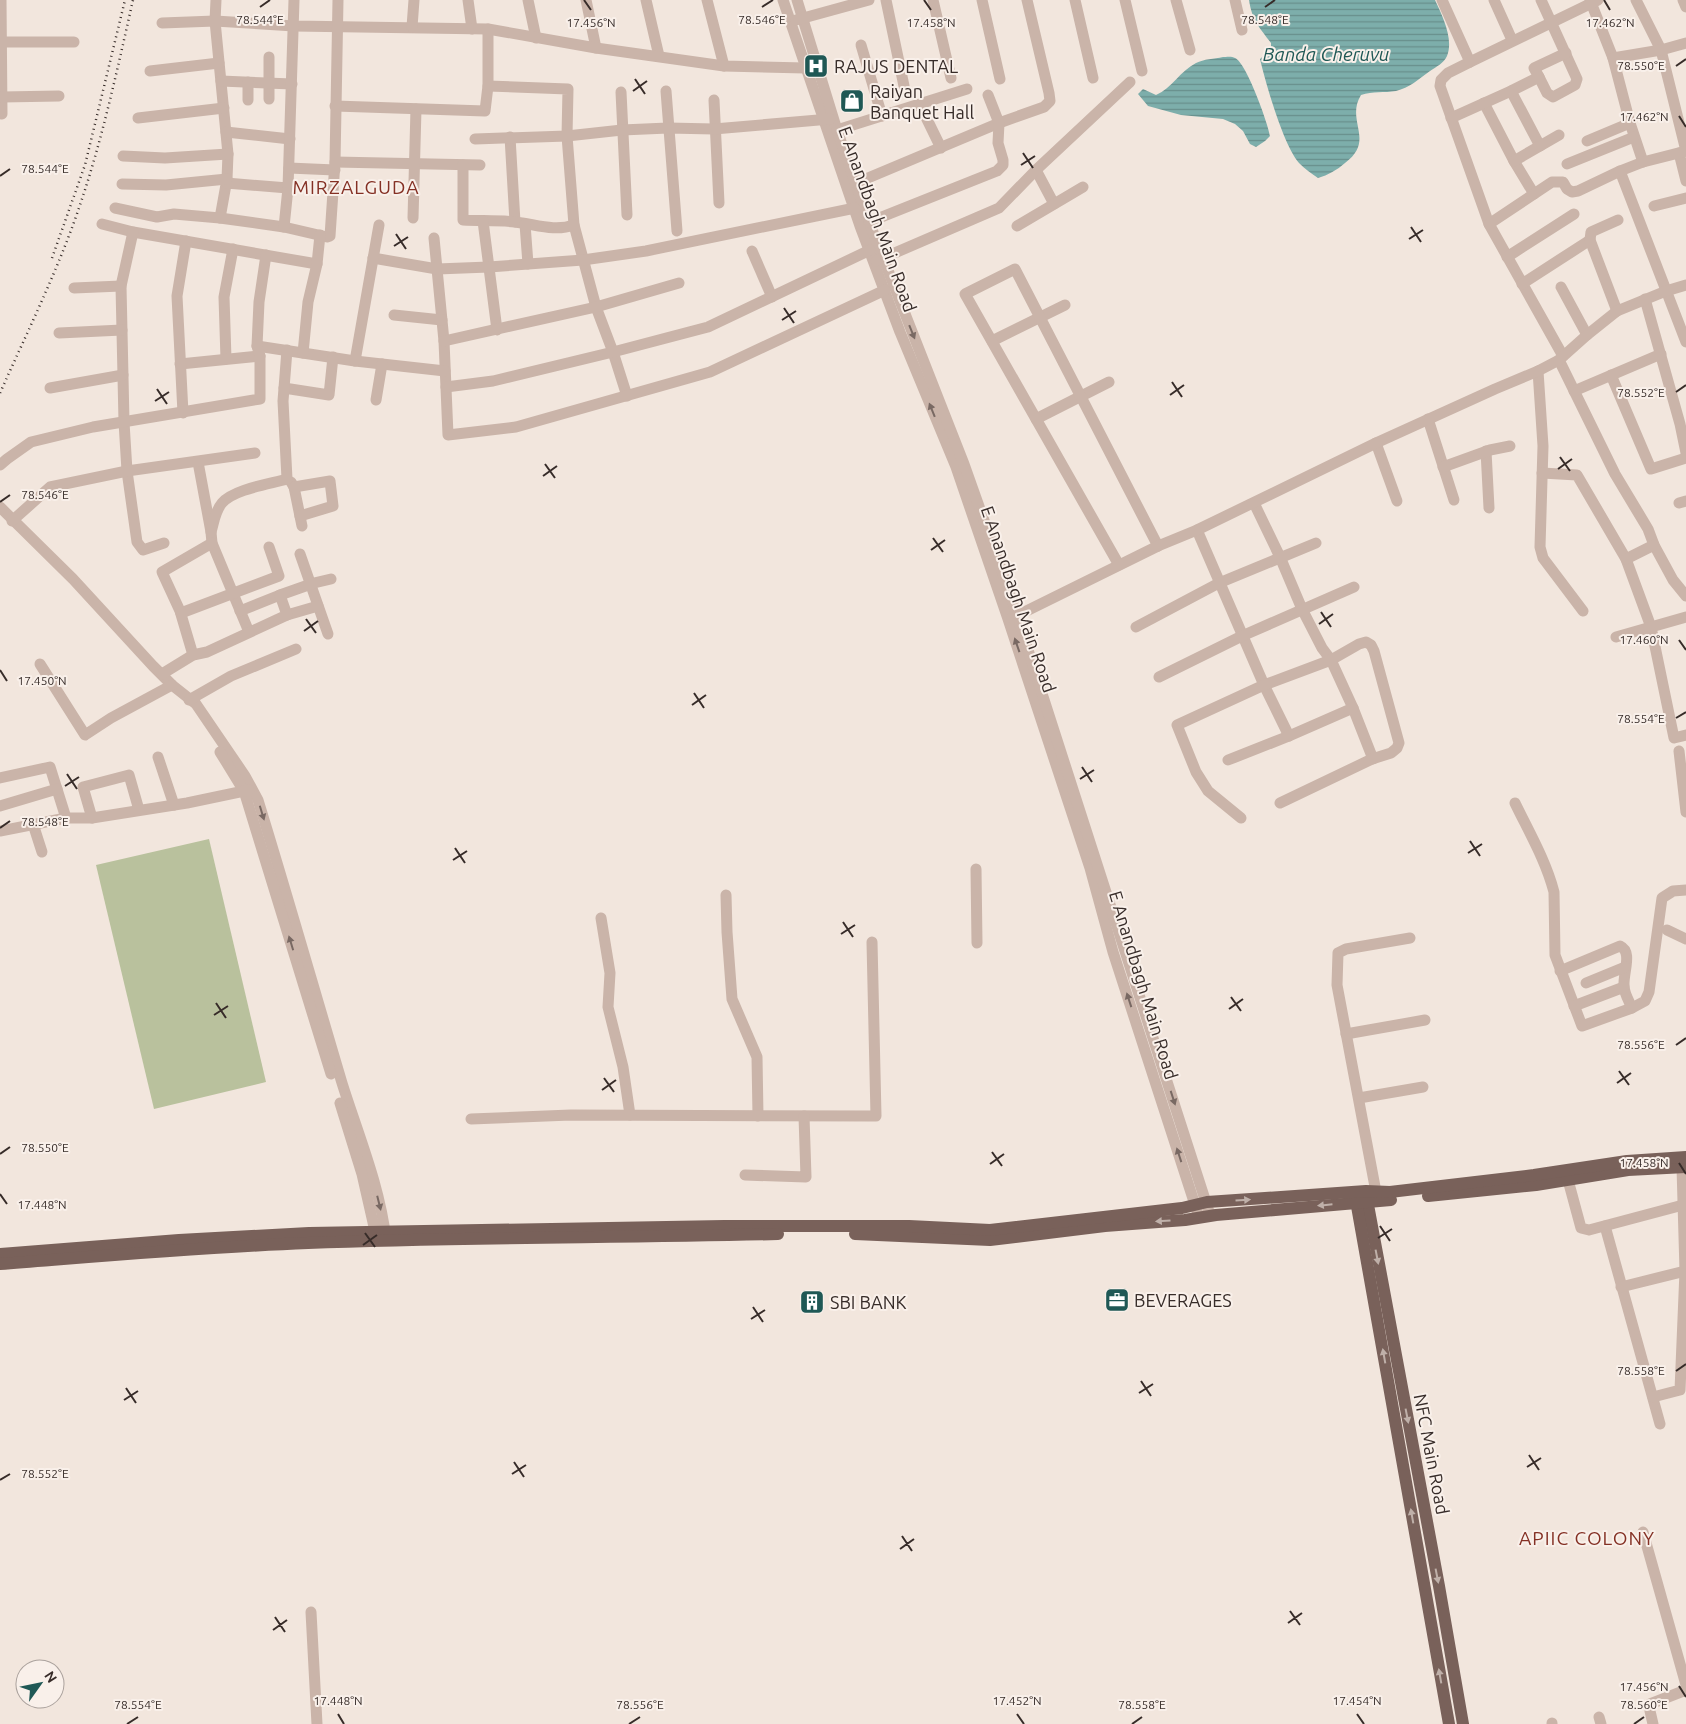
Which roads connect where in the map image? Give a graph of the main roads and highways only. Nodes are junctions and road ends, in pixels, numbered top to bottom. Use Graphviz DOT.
graph roads {
  1 [pos="1685,1163"];
  2 [pos="1364,1196"];
  3 [pos="593,1232"];
  4 [pos="381,1237"];
  5 [pos="0,1254"];
  6 [pos="0,1264"];
  7 [pos="1449,1724"];
  8 [pos="1463,1724"];
  1 -- 2 [label="main road"];
  1 -- 2 [label="main road"];
  3 -- 2 [label="main road, one-way"];
  2 -- 3 [label="main road, one-way"];
  7 -- 2 [label="main road, NFC Main Road, one-way"];
  2 -- 8 [label="main road, NFC Main Road, one-way"];
  3 -- 4 [label="main road"];
  4 -- 5 [label="main road"];
  4 -- 6 [label="main road"];
}
